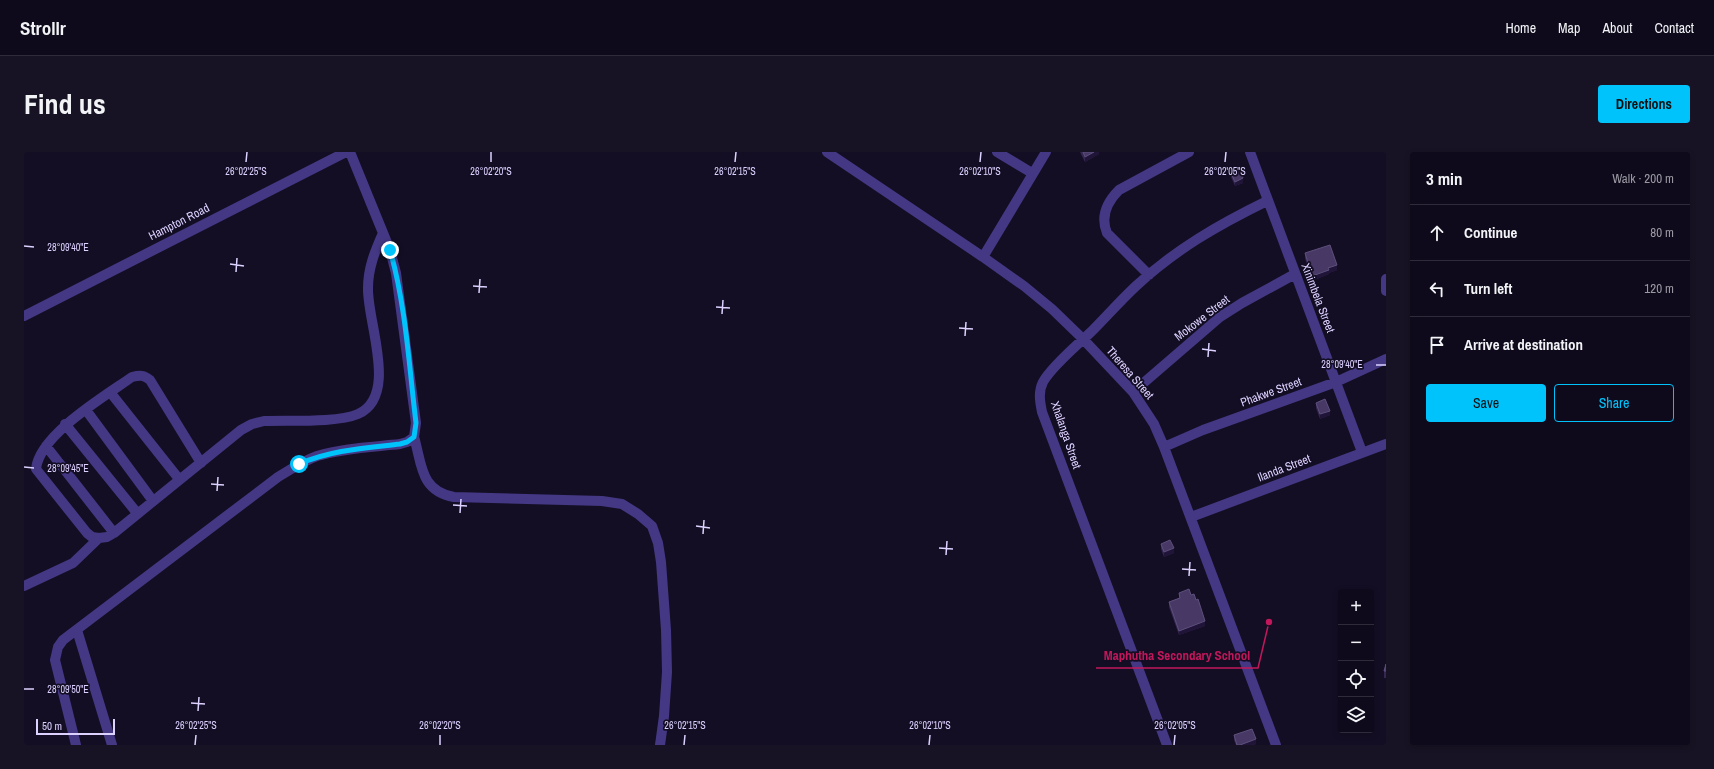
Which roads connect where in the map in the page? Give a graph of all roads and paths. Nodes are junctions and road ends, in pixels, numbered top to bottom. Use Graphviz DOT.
graph roads {
  1 [pos="346,152"];
  2 [pos="350,152"];
  3 [pos="997,152"];
  4 [pos="1046,152"];
  5 [pos="1189,152"];
  6 [pos="1250,152"];
  7 [pos="831,153"];
  8 [pos="1032,173"];
  9 [pos="1267,201"];
  10 [pos="383,233"];
  11 [pos="983,257"];
  12 [pos="1295,274"];
  13 [pos="1149,275"];
  14 [pos="1386,279"];
  15 [pos="1386,291"];
  16 [pos="24,316"];
  17 [pos="1083,339"];
  18 [pos="1386,360"];
  19 [pos="1336,382"];
  20 [pos="110,392"];
  21 [pos="1133,392"];
  22 [pos="86,410"];
  23 [pos="65,424"];
  24 [pos="414,437"];
  25 [pos="1386,444"];
  26 [pos="46,446"];
  27 [pos="1164,447"];
  28 [pos="1362,452"];
  29 [pos="201,463"];
  30 [pos="179,479"];
  31 [pos="154,501"];
  32 [pos="137,512"];
  33 [pos="1191,517"];
  34 [pos="114,532"];
  35 [pos="99,538"];
  36 [pos="24,586"];
  37 [pos="77,630"];
  38 [pos="76,745"];
  39 [pos="112,745"];
  40 [pos="660,745"];
  41 [pos="1167,745"];
  42 [pos="1276,745"];
  1 -- 16 [label="street, Hampton Road"];
  2 -- 10 [label="street"];
  3 -- 8 [label="street"];
  4 -- 8 [label="street"];
  5 -- 13 [label="street"];
  6 -- 9 [label="street, Xinimbela Street"];
  7 -- 11 [label="street, Theresa Street"];
  8 -- 11 [label="street"];
  9 -- 12 [label="street, Xinimbela Street"];
  9 -- 13 [label="street, Xhalanga Street"];
  10 -- 24 [label="street"];
  10 -- 29 [label="street"];
  11 -- 17 [label="street, Theresa Street"];
  12 -- 19 [label="street, Xinimbela Street"];
  12 -- 21 [label="street, Mokowe Street"];
  13 -- 17 [label="street, Xhalanga Street"];
  14 -- 15 [label="street"];
  17 -- 21 [label="street, Theresa Street"];
  17 -- 41 [label="street, Xhalanga Street"];
  18 -- 19 [label="street, Phakwe Street"];
  19 -- 27 [label="street, Phakwe Street"];
  19 -- 28 [label="street, Xinimbela Street"];
  20 -- 22 [label="street"];
  20 -- 29 [label="street"];
  20 -- 30 [label="street"];
  21 -- 27 [label="street, Theresa Street"];
  22 -- 23 [label="street"];
  22 -- 31 [label="street"];
  23 -- 26 [label="street"];
  23 -- 32 [label="street"];
  24 -- 37 [label="street"];
  24 -- 40 [label="street"];
  25 -- 28 [label="street, Ilanda Street"];
  26 -- 34 [label="street"];
  26 -- 35 [label="street"];
  27 -- 33 [label="street, Theresa Street"];
  28 -- 33 [label="street, Ilanda Street"];
  29 -- 30 [label="street"];
  30 -- 31 [label="street"];
  31 -- 32 [label="street"];
  32 -- 34 [label="street"];
  33 -- 42 [label="street, Theresa Street"];
  34 -- 35 [label="street"];
  35 -- 36 [label="street"];
  37 -- 38 [label="street"];
  37 -- 39 [label="street"];
}
